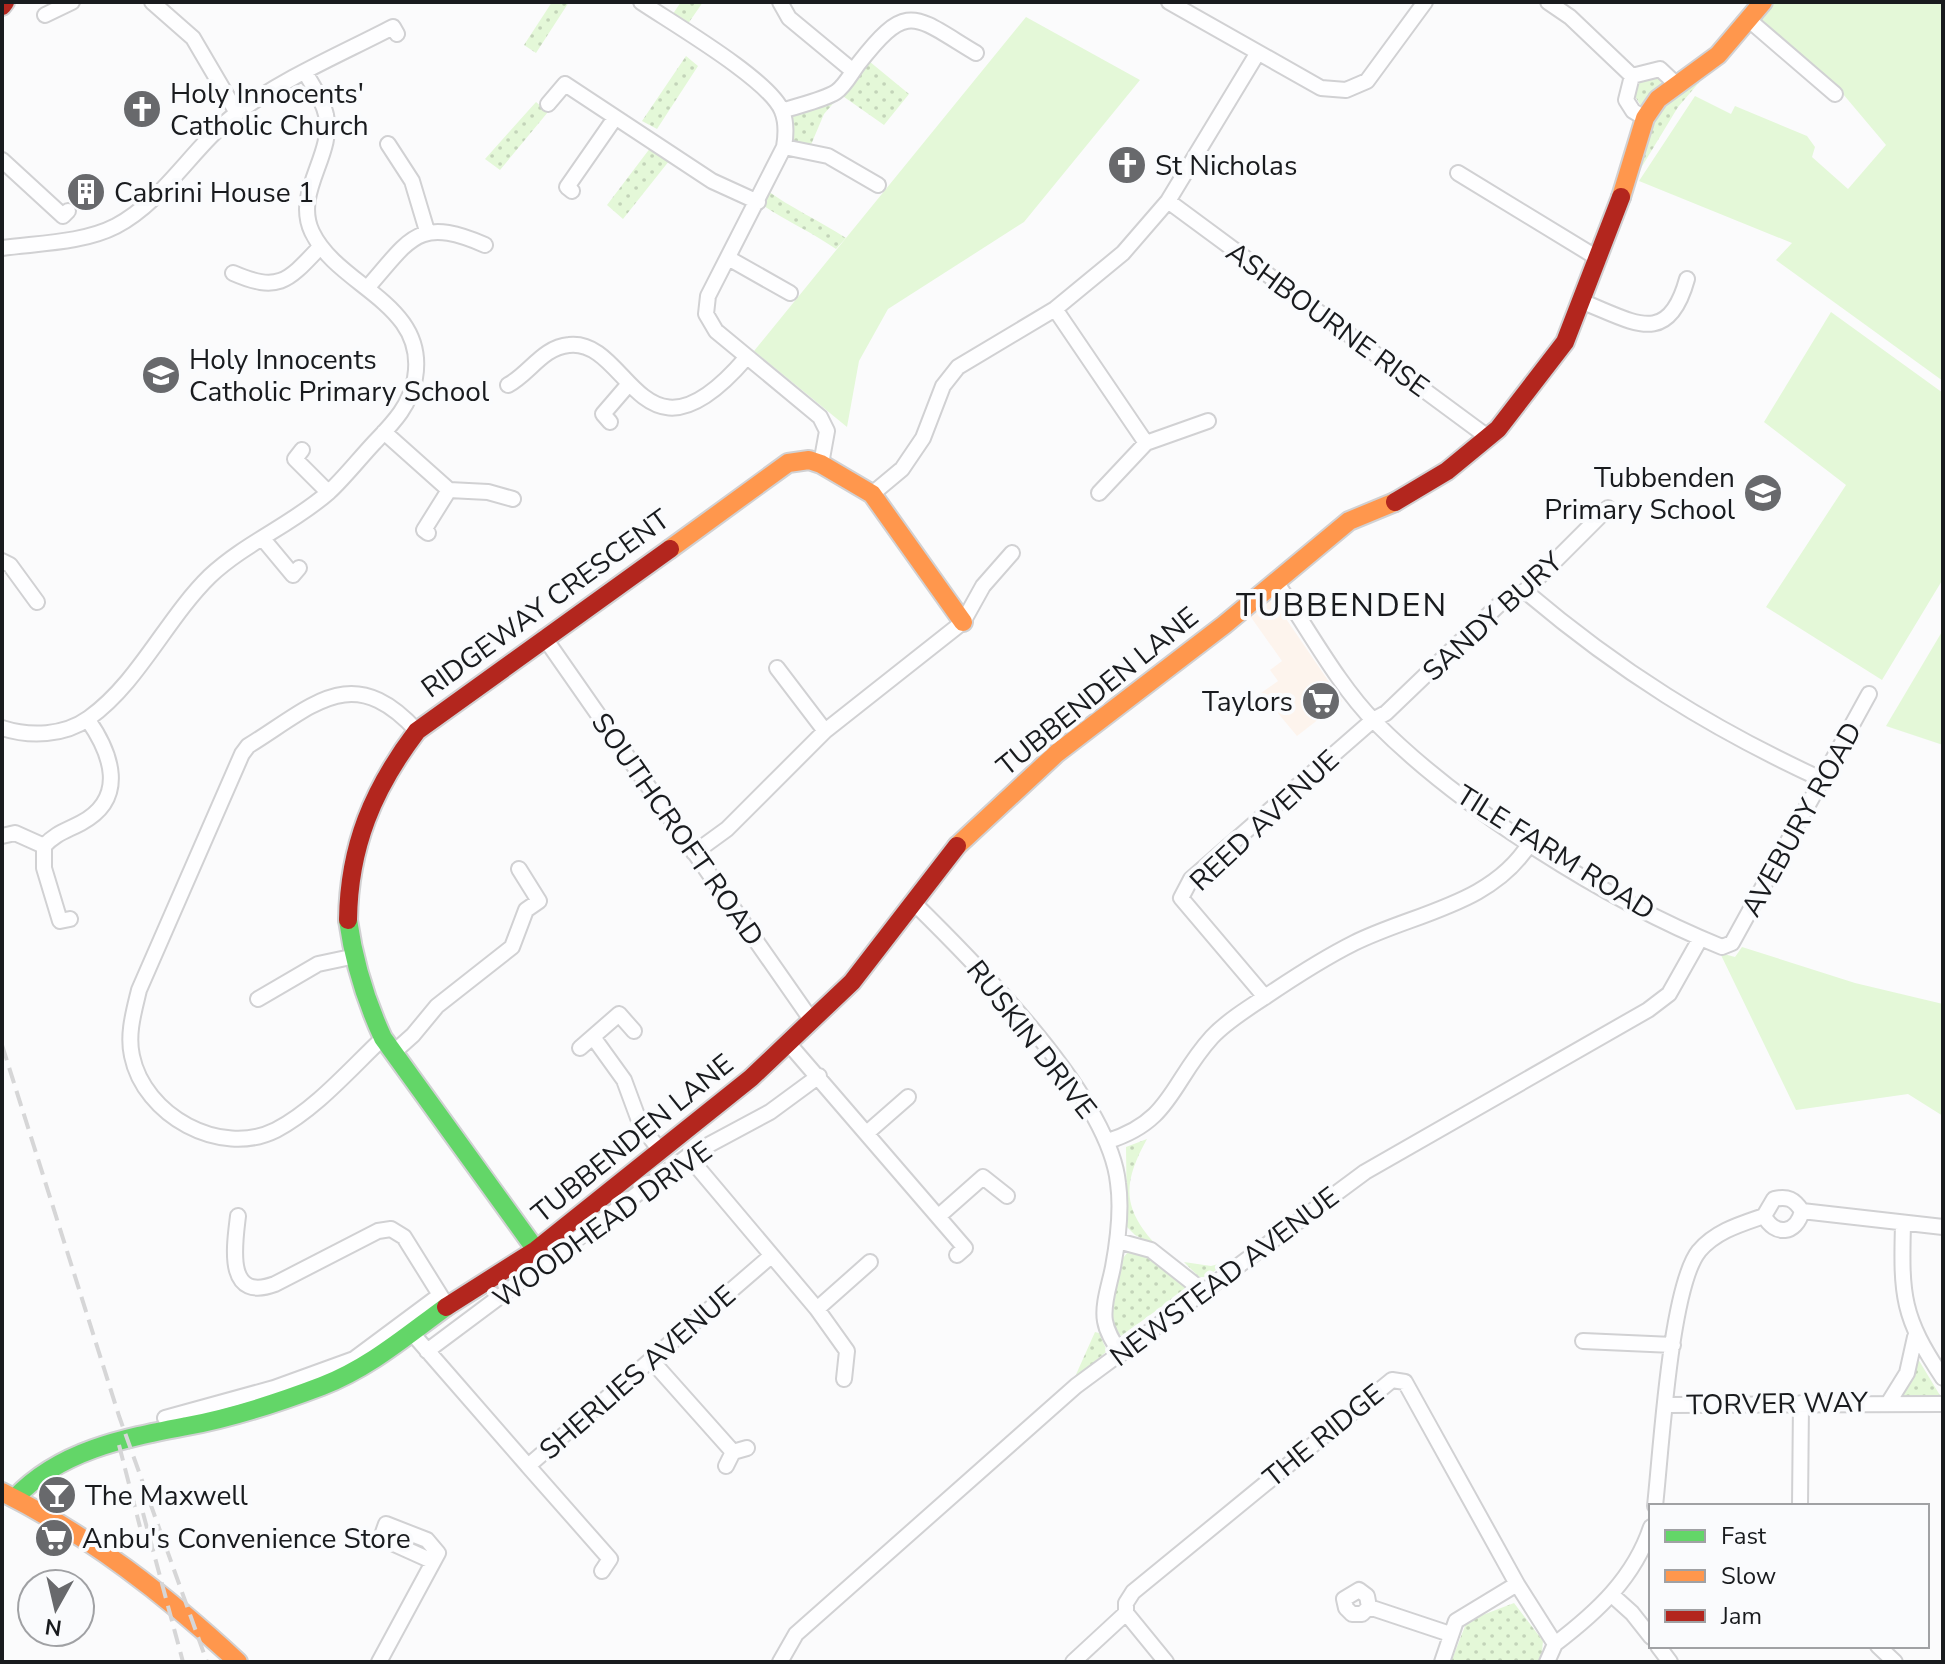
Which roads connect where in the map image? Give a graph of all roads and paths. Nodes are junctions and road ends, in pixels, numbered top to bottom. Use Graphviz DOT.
graph roads {
  1 [pos="72,2"];
  2 [pos="152,2"];
  3 [pos="641,2"];
  4 [pos="780,2"];
  5 [pos="1169,2"];
  6 [pos="1425,2"];
  7 [pos="1548,2"];
  8 [pos="1763,2"];
  9 [pos="45,15"];
  10 [pos="1749,20"];
  11 [pos="397,34"];
  12 [pos="976,53"];
  13 [pos="1257,54"];
  14 [pos="853,71"];
  15 [pos="305,72"];
  16 [pos="1632,76"];
  17 [pos="1677,85"];
  18 [pos="1835,94"];
  19 [pos="548,104"];
  20 [pos="782,111"];
  21 [pos="237,113"];
  22 [pos="615,118"];
  23 [pos="1645,118"];
  24 [pos="388,144"];
  25 [pos="784,147"];
  26 [pos="2,160"];
  27 [pos="1458,173"];
  28 [pos="878,185"];
  29 [pos="572,191"];
  30 [pos="1168,201"];
  31 [pos="758,202"];
  32 [pos="68,211"];
  33 [pos="427,231"];
  34 [pos="485,245"];
  35 [pos="320,247"];
  36 [pos="2,248"];
  37 [pos="728,258"];
  38 [pos="1599,259"];
  39 [pos="233,273"];
  40 [pos="1687,279"];
  41 [pos="368,287"];
  42 [pos="790,293"];
  43 [pos="1583,302"];
  44 [pos="1055,309"];
  45 [pos="746,358"];
  46 [pos="508,385"];
  47 [pos="628,385"];
  48 [pos="1208,421"];
  49 [pos="610,422"];
  50 [pos="384,432"];
  51 [pos="1489,438"];
  52 [pos="1146,443"];
  53 [pos="302,450"];
  54 [pos="821,464"];
  55 [pos="449,490"];
  56 [pos="328,492"];
  57 [pos="1099,493"];
  58 [pos="872,494"];
  59 [pos="513,499"];
  60 [pos="1608,508"];
  61 [pos="428,533"];
  62 [pos="263,539"];
  63 [pos="1012,553"];
  64 [pos="2,561"];
  65 [pos="299,568"];
  66 [pos="1276,582"];
  67 [pos="1525,591"];
  68 [pos="37,602"];
  69 [pos="963,622"];
  70 [pos="544,637"];
  71 [pos="777,668"];
  72 [pos="1869,694"];
  73 [pos="88,720"];
  74 [pos="1373,720"];
  75 [pos="2,728"];
  76 [pos="417,731"];
  77 [pos="825,731"];
  78 [pos="1821,779"];
  79 [pos="9,835"];
  80 [pos="1530,843"];
  81 [pos="44,846"];
  82 [pos="694,853"];
  83 [pos="519,869"];
  84 [pos="913,902"];
  85 [pos="70,919"];
  86 [pos="1700,939"];
  87 [pos="1732,943"];
  88 [pos="351,957"];
  89 [pos="1265,997"];
  90 [pos="258,999"];
  91 [pos="812,1021"];
  92 [pos="634,1031"];
  93 [pos="593,1037"];
  94 [pos="789,1044"];
  95 [pos="388,1045"];
  96 [pos="580,1048"];
  97 [pos="819,1076"];
  98 [pos="908,1097"];
  99 [pos="868,1132"];
  100 [pos="1108,1141"];
  101 [pos="659,1149"];
  102 [pos="688,1156"];
  103 [pos="1007,1196"];
  104 [pos="1802,1211"];
  105 [pos="940,1215"];
  106 [pos="238,1216"];
  107 [pos="1764,1216"];
  108 [pos="1903,1224"];
  109 [pos="1943,1227"];
  110 [pos="1118,1241"];
  111 [pos="536,1250"];
  112 [pos="957,1255"];
  113 [pos="771,1256"];
  114 [pos="870,1262"];
  115 [pos="1203,1291"];
  116 [pos="443,1300"];
  117 [pos="817,1309"];
  118 [pos="412,1333"];
  119 [pos="1915,1337"];
  120 [pos="1583,1341"];
  121 [pos="1673,1345"];
  122 [pos="427,1351"];
  123 [pos="1121,1354"];
  124 [pos="651,1360"];
  125 [pos="1943,1378"];
  126 [pos="844,1379"];
  127 [pos="275,1394"];
  128 [pos="1889,1402"];
  129 [pos="1801,1403"];
  130 [pos="1943,1404"];
  131 [pos="1666,1405"];
  132 [pos="165,1418"];
  133 [pos="735,1455"];
  134 [pos="528,1466"];
  135 [pos="8,1495"];
  136 [pos="1655,1504"];
  137 [pos="1800,1504"];
  138 [pos="1649,1533"];
  139 [pos="432,1561"];
  140 [pos="611,1561"];
  141 [pos="1517,1584"];
  142 [pos="1612,1595"];
  143 [pos="1369,1607"];
  144 [pos="1126,1613"];
  145 [pos="1450,1634"];
  146 [pos="1649,1634"];
  147 [pos="1555,1644"];
  148 [pos="1880,1648"];
  149 [pos="238,1662"];
  150 [pos="379,1662"];
  151 [pos="780,1662"];
  152 [pos="1073,1662"];
  153 [pos="1166,1662"];
  154 [pos="1442,1662"];
  155 [pos="1547,1662"];
  156 [pos="1895,1662"];
  1 -- 9 [label="street"];
  2 -- 21 [label="street"];
  3 -- 20 [label="street"];
  4 -- 14 [label="street"];
  5 -- 13 [label="street"];
  6 -- 13 [label="street"];
  7 -- 16 [label="street"];
  8 -- 10 [label="street, TUBBENDEN LANE"];
  10 -- 17 [label="street, TUBBENDEN LANE"];
  10 -- 18 [label="street"];
  11 -- 15 [label="street"];
  12 -- 14 [label="street"];
  13 -- 30 [label="street"];
  14 -- 20 [label="street"];
  15 -- 21 [label="street"];
  15 -- 35 [label="street"];
  16 -- 17 [label="street"];
  16 -- 23 [label="street"];
  17 -- 23 [label="street, TUBBENDEN LANE"];
  19 -- 22 [label="street"];
  20 -- 25 [label="street"];
  21 -- 36 [label="street"];
  22 -- 29 [label="street"];
  22 -- 31 [label="street"];
  23 -- 38 [label="street, TUBBENDEN LANE"];
  24 -- 33 [label="street"];
  25 -- 28 [label="street"];
  25 -- 31 [label="street"];
  26 -- 32 [label="street"];
  27 -- 38 [label="street"];
  30 -- 44 [label="street"];
  30 -- 51 [label="street, ASHBOURNE RISE"];
  31 -- 37 [label="street"];
  33 -- 34 [label="street"];
  33 -- 41 [label="street"];
  35 -- 39 [label="street"];
  35 -- 41 [label="street"];
  37 -- 42 [label="street"];
  37 -- 45 [label="street"];
  38 -- 43 [label="street, TUBBENDEN LANE"];
  40 -- 43 [label="street"];
  41 -- 50 [label="street"];
  43 -- 51 [label="street, TUBBENDEN LANE"];
  44 -- 52 [label="street"];
  44 -- 58 [label="street"];
  45 -- 47 [label="street"];
  45 -- 54 [label="street"];
  46 -- 47 [label="street"];
  47 -- 49 [label="street"];
  48 -- 52 [label="street"];
  50 -- 55 [label="street"];
  50 -- 56 [label="street"];
  51 -- 66 [label="street, TUBBENDEN LANE"];
  52 -- 57 [label="street"];
  53 -- 56 [label="street"];
  54 -- 58 [label="street"];
  54 -- 70 [label="street, RIDGEWAY CRESCENT"];
  55 -- 59 [label="street"];
  55 -- 61 [label="street"];
  56 -- 62 [label="street"];
  58 -- 69 [label="street"];
  60 -- 67 [label="street, SANDY BURY"];
  62 -- 65 [label="street"];
  62 -- 73 [label="street"];
  63 -- 69 [label="street"];
  64 -- 68 [label="street"];
  66 -- 74 [label="street, TILE FARM ROAD"];
  66 -- 84 [label="street, TUBBENDEN LANE"];
  67 -- 74 [label="street, SANDY BURY"];
  67 -- 78 [label="street"];
  69 -- 77 [label="street"];
  70 -- 76 [label="street, RIDGEWAY CRESCENT"];
  70 -- 82 [label="street, SOUTHCROFT ROAD"];
  71 -- 77 [label="street"];
  72 -- 78 [label="street, AVEBURY ROAD"];
  73 -- 75 [label="street"];
  73 -- 81 [label="street"];
  74 -- 80 [label="street, TILE FARM ROAD"];
  74 -- 89 [label="street, REED AVENUE"];
  76 -- 88 [label="street, RIDGEWAY CRESCENT"];
  76 -- 95 [label="street"];
  77 -- 82 [label="street"];
  78 -- 87 [label="street, AVEBURY ROAD"];
  79 -- 81 [label="street"];
  80 -- 86 [label="street, TILE FARM ROAD"];
  80 -- 89 [label="street"];
  81 -- 85 [label="street"];
  82 -- 91 [label="street, SOUTHCROFT ROAD"];
  83 -- 95 [label="street"];
  84 -- 91 [label="street, TUBBENDEN LANE"];
  84 -- 100 [label="street, RUSKIN DRIVE"];
  86 -- 87 [label="street, TILE FARM ROAD"];
  86 -- 115 [label="street, NEWSTEAD AVENUE"];
  88 -- 90 [label="street"];
  88 -- 95 [label="street, RIDGEWAY CRESCENT"];
  89 -- 100 [label="street"];
  91 -- 94 [label="street, TUBBENDEN LANE"];
  92 -- 93 [label="street"];
  93 -- 96 [label="street"];
  93 -- 101 [label="street"];
  94 -- 97 [label="street"];
  94 -- 101 [label="street, TUBBENDEN LANE"];
  95 -- 111 [label="street, RIDGEWAY CRESCENT"];
  97 -- 99 [label="street"];
  97 -- 102 [label="street, WOODHEAD DRIVE"];
  98 -- 99 [label="street"];
  99 -- 105 [label="street"];
  100 -- 110 [label="street, RUSKIN DRIVE"];
  101 -- 111 [label="street, TUBBENDEN LANE"];
  102 -- 113 [label="street"];
  102 -- 122 [label="street, WOODHEAD DRIVE"];
  103 -- 105 [label="street"];
  104 -- 107 [label="street"];
  104 -- 107 [label="street"];
  104 -- 108 [label="street"];
  105 -- 112 [label="street"];
  106 -- 116 [label="street"];
  107 -- 121 [label="street"];
  108 -- 109 [label="street"];
  108 -- 119 [label="street"];
  110 -- 115 [label="street"];
  110 -- 123 [label="street, RUSKIN DRIVE"];
  111 -- 116 [label="street, TUBBENDEN LANE"];
  113 -- 117 [label="street"];
  113 -- 124 [label="street, SHERLIES AVENUE"];
  114 -- 117 [label="street"];
  115 -- 123 [label="street, NEWSTEAD AVENUE"];
  116 -- 118 [label="street, TUBBENDEN LANE"];
  116 -- 127 [label="street"];
  117 -- 126 [label="street"];
  118 -- 122 [label="street, SHERLIES AVENUE"];
  118 -- 127 [label="street, TUBBENDEN LANE"];
  119 -- 125 [label="street"];
  119 -- 128 [label="street, TORVER WAY"];
  120 -- 121 [label="street"];
  121 -- 131 [label="street"];
  122 -- 134 [label="street, SHERLIES AVENUE"];
  123 -- 151 [label="street, NEWSTEAD AVENUE"];
  124 -- 133 [label="street"];
  124 -- 134 [label="street, SHERLIES AVENUE"];
  127 -- 132 [label="street"];
  127 -- 135 [label="street, TUBBENDEN LANE"];
  128 -- 129 [label="street, TORVER WAY"];
  128 -- 130 [label="street, TORVER WAY"];
  129 -- 131 [label="street, TORVER WAY"];
  129 -- 137 [label="street"];
  131 -- 136 [label="street"];
  134 -- 140 [label="street"];
  135 -- 149 [label="street"];
  138 -- 142 [label="street"];
  139 -- 150 [label="street"];
  141 -- 144 [label="street, THE RIDGE"];
  141 -- 145 [label="street"];
  141 -- 147 [label="street"];
  142 -- 146 [label="street"];
  142 -- 147 [label="street"];
  143 -- 145 [label="street"];
  144 -- 152 [label="street"];
  144 -- 153 [label="street"];
  145 -- 154 [label="street"];
  147 -- 155 [label="street"];
  148 -- 156 [label="street"];
}
